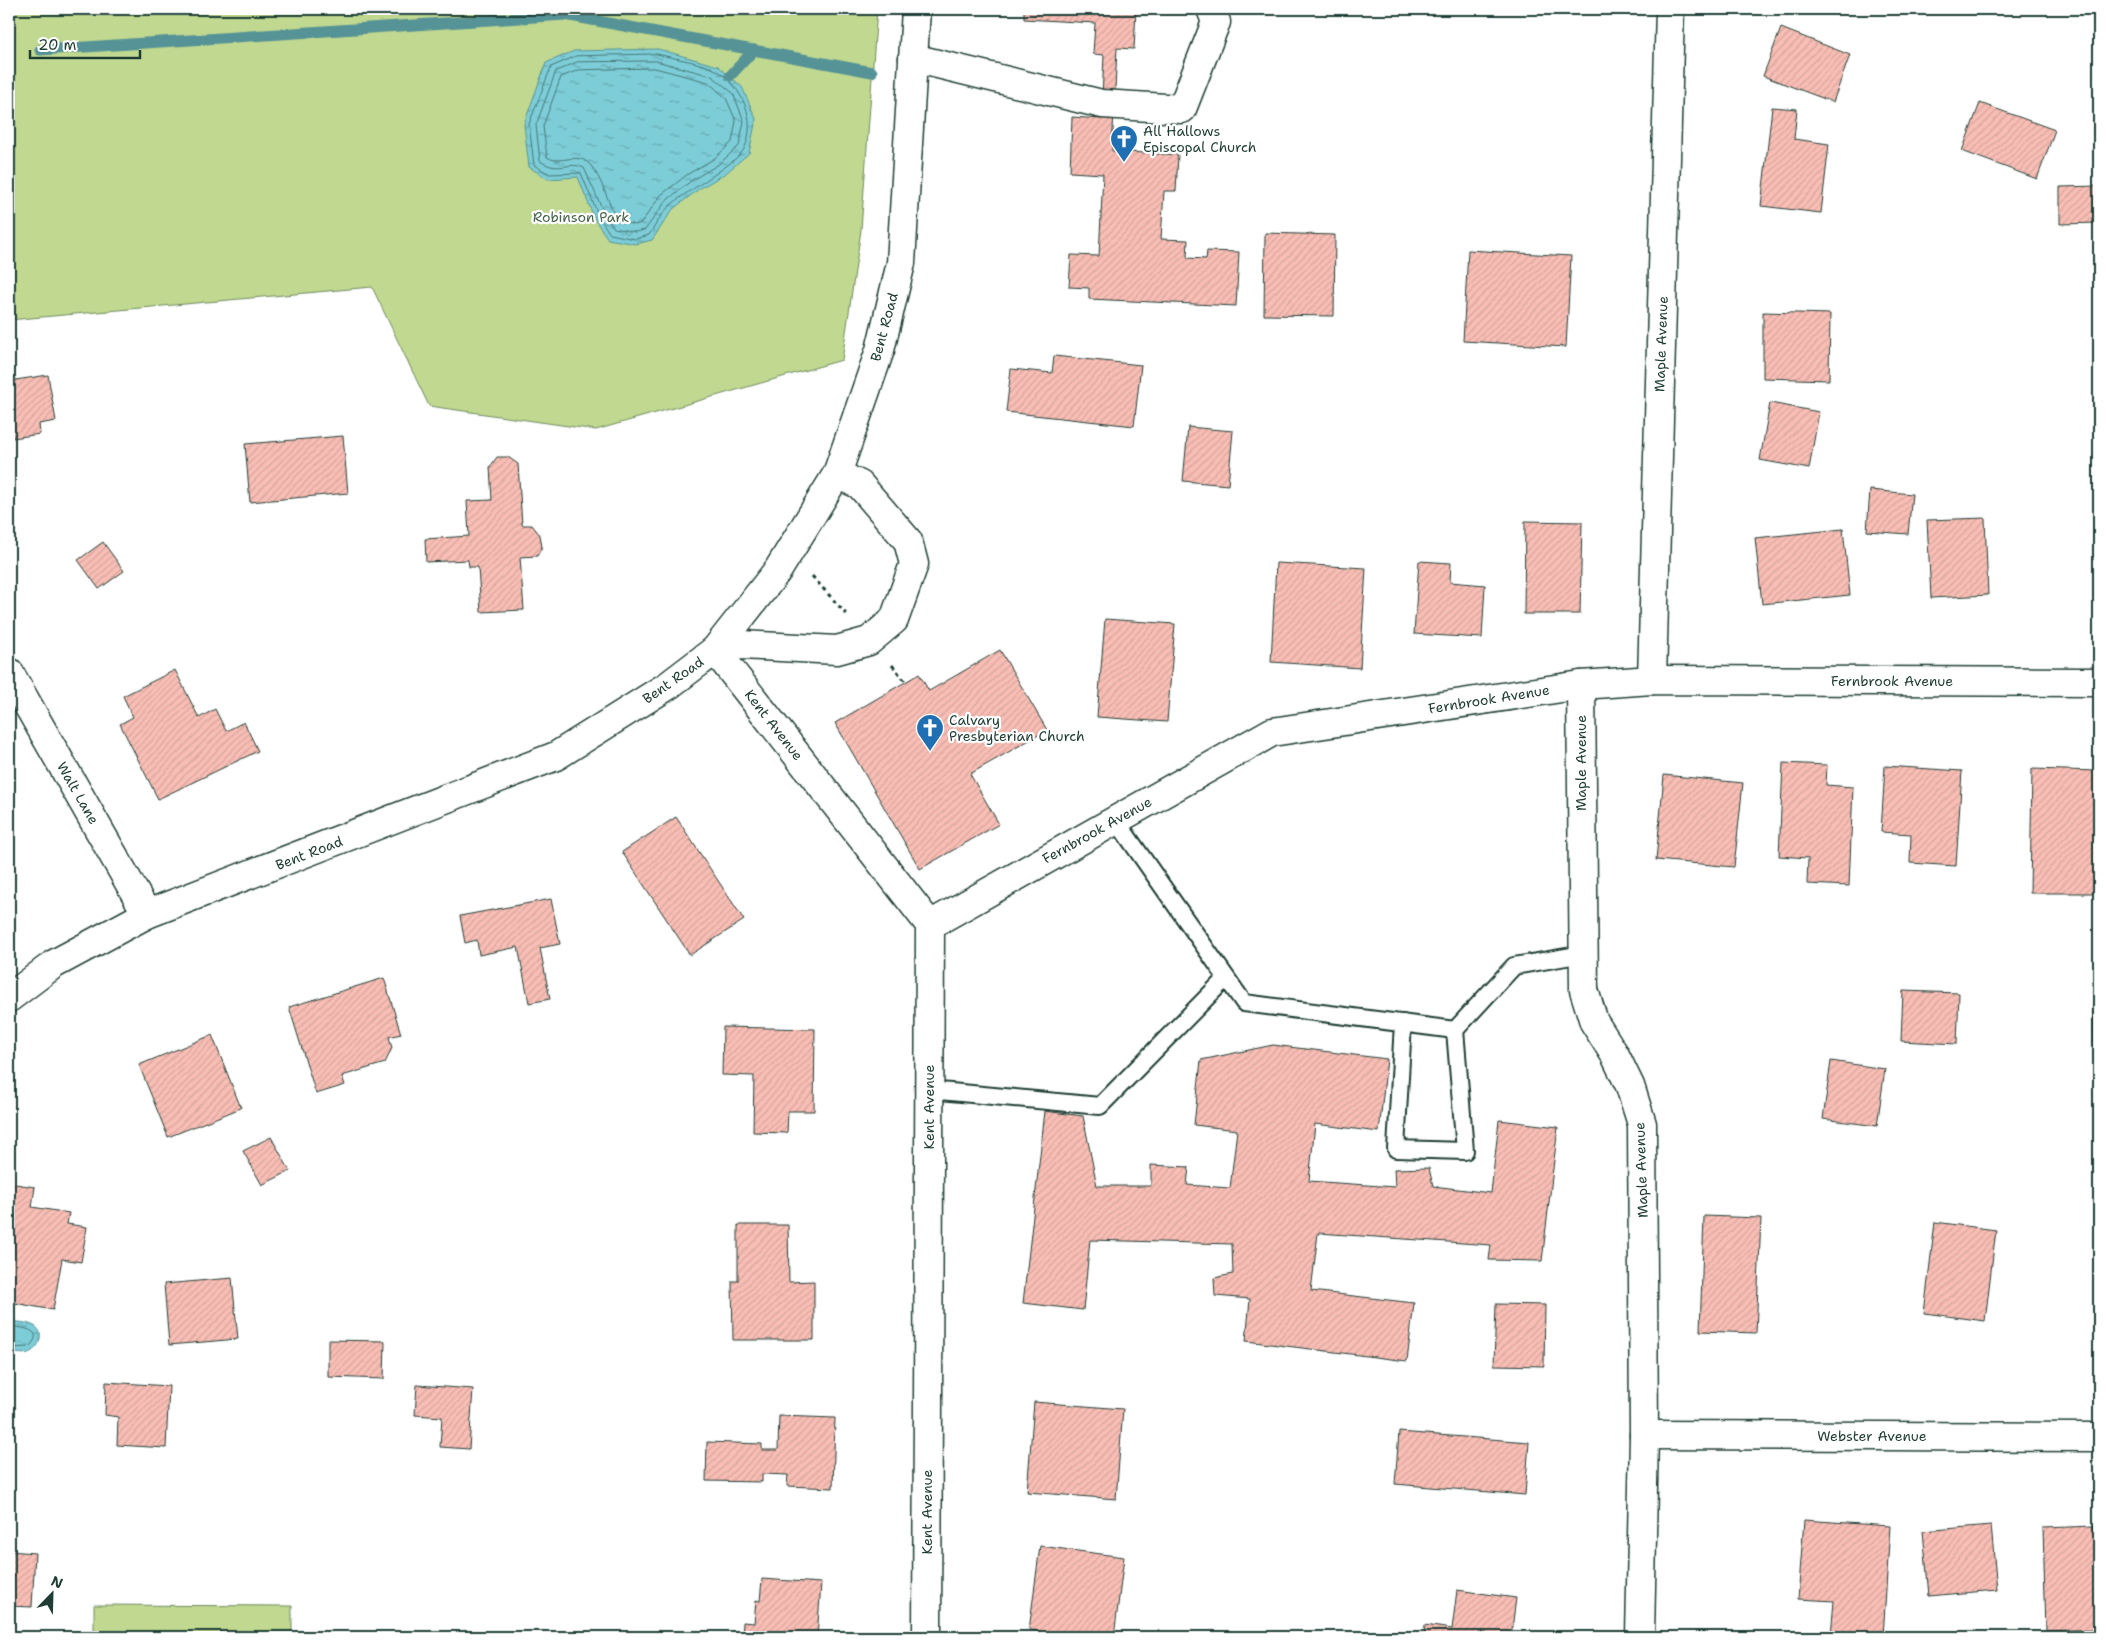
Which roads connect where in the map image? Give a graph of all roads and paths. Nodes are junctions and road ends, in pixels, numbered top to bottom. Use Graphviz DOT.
graph roads {
  1 [pos="916,9"];
  2 [pos="1211,9"];
  3 [pos="1670,9"];
  4 [pos="913,58"];
  5 [pos="837,474"];
  6 [pos="715,650"];
  7 [pos="9,672"];
  8 [pos="1652,680"];
  9 [pos="2099,682"];
  10 [pos="1581,685"];
  11 [pos="1116,820"];
  12 [pos="147,914"];
  13 [pos="930,924"];
  14 [pos="1583,954"];
  15 [pos="1226,978"];
  16 [pos="9,998"];
  17 [pos="1403,1023"];
  18 [pos="1455,1030"];
  19 [pos="929,1090"];
  20 [pos="1644,1434"];
  21 [pos="2099,1437"];
  22 [pos="927,1637"];
  23 [pos="1640,1637"];
  1 -- 4 [label="street, Bent Road"];
  2 -- 4 [label="street"];
  3 -- 8 [label="street, Maple Avenue"];
  4 -- 5 [label="street, Bent Road"];
  5 -- 6 [label="street, Bent Road"];
  5 -- 6 [label="street"];
  6 -- 12 [label="street, Bent Road"];
  6 -- 13 [label="street, Kent Avenue"];
  7 -- 12 [label="street, Walt Lane"];
  8 -- 9 [label="street, Fernbrook Avenue"];
  8 -- 10 [label="street, Fernbrook Avenue"];
  10 -- 11 [label="street, Fernbrook Avenue"];
  10 -- 14 [label="street, Maple Avenue"];
  11 -- 13 [label="street, Fernbrook Avenue"];
  11 -- 15 [label="lane"];
  12 -- 16 [label="street, Bent Road"];
  13 -- 19 [label="street, Kent Avenue"];
  14 -- 18 [label="lane"];
  14 -- 20 [label="street, Maple Avenue"];
  15 -- 17 [label="lane"];
  15 -- 19 [label="lane"];
  17 -- 18 [label="lane"];
  17 -- 18 [label="lane"];
  19 -- 22 [label="street, Kent Avenue"];
  20 -- 21 [label="street, Webster Avenue"];
  20 -- 23 [label="street, Maple Avenue"];
}
